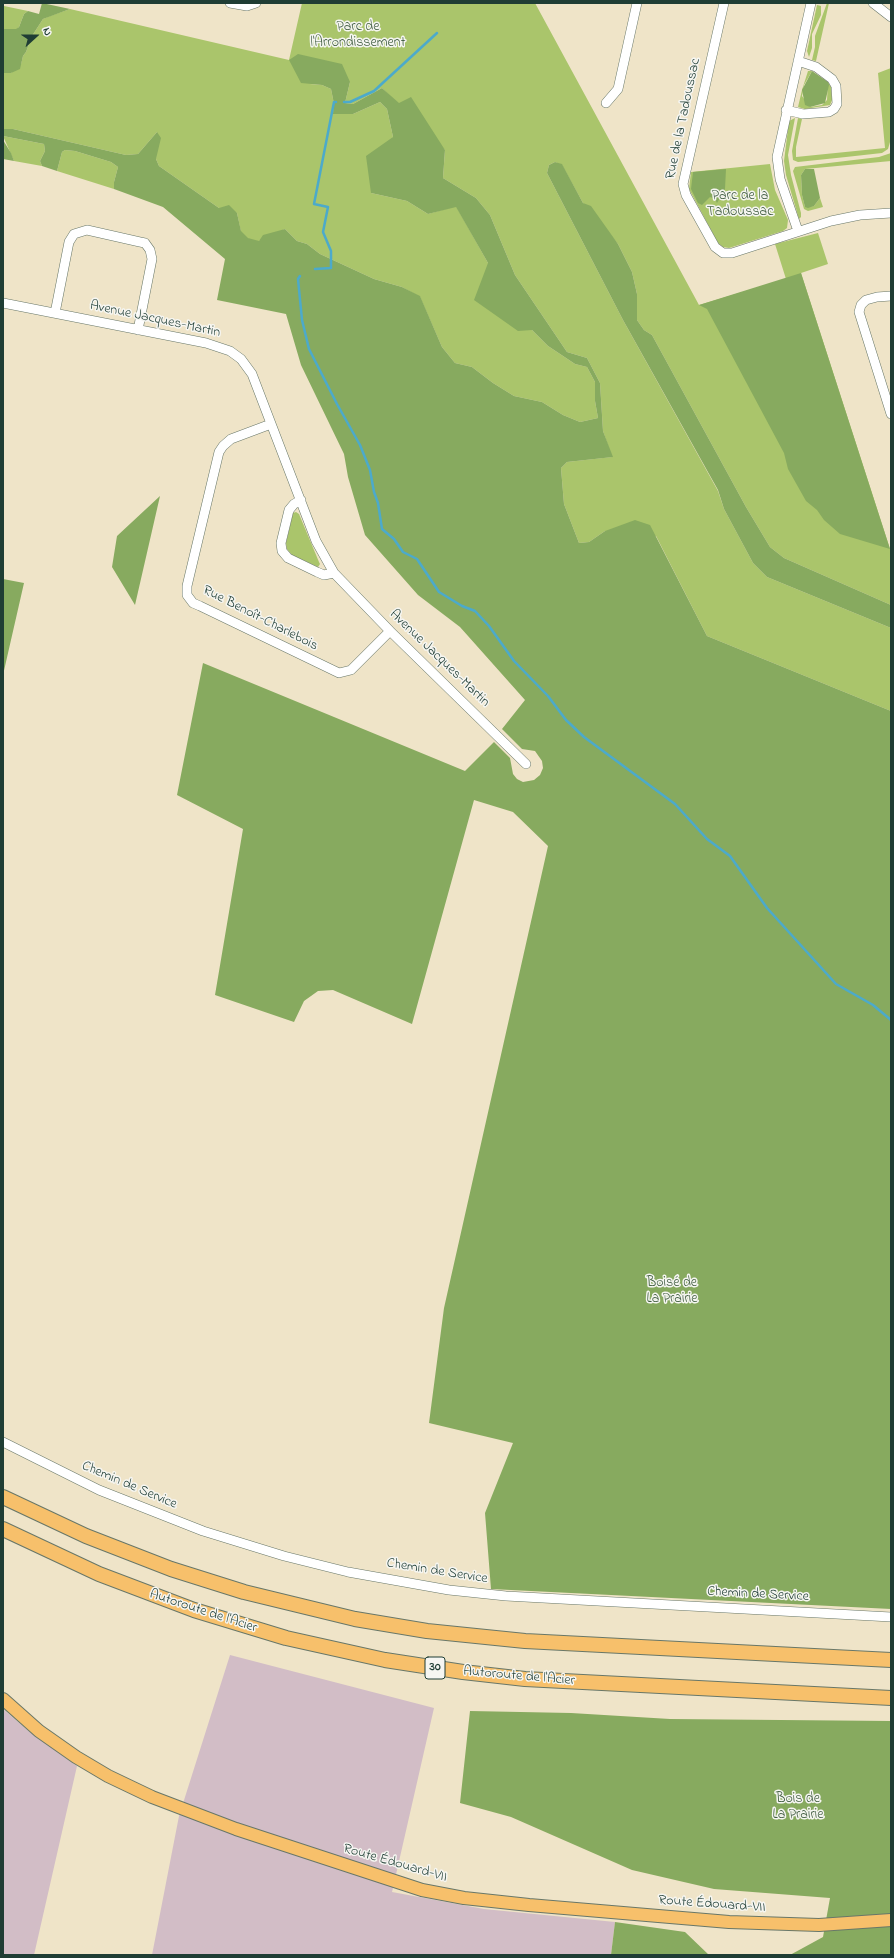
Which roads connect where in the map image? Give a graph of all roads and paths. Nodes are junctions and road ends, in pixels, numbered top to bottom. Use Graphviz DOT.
graph roads {
  1 [pos="230,3"];
  2 [pos="256,3"];
  3 [pos="637,3"];
  4 [pos="724,3"];
  5 [pos="811,3"];
  6 [pos="872,3"];
  7 [pos="891,17"];
  8 [pos="798,61"];
  9 [pos="606,103"];
  10 [pos="786,110"];
  11 [pos="891,213"];
  12 [pos="798,231"];
  13 [pos="891,296"];
  14 [pos="3,303"];
  15 [pos="55,313"];
  16 [pos="138,330"];
  17 [pos="887,385"];
  18 [pos="891,414"];
  19 [pos="271,424"];
  20 [pos="301,500"];
  21 [pos="334,573"];
  22 [pos="390,631"];
  23 [pos="526,764"];
  24 [pos="3,1442"];
  25 [pos="3,1497"];
  26 [pos="3,1529"];
  27 [pos="891,1617"];
  28 [pos="891,1660"];
  29 [pos="3,1698"];
  30 [pos="891,1698"];
  31 [pos="891,1920"];
  1 -- 2 [label="street"];
  3 -- 9 [label="street"];
  4 -- 12 [label="street, Rue de la Tadoussac"];
  5 -- 8 [label="street"];
  6 -- 7 [label="street"];
  8 -- 10 [label="street"];
  8 -- 10 [label="street"];
  10 -- 12 [label="street"];
  11 -- 12 [label="street"];
  13 -- 17 [label="street"];
  14 -- 15 [label="street, Avenue Jacques-Martin"];
  15 -- 16 [label="street, Avenue Jacques-Martin"];
  15 -- 16 [label="street"];
  16 -- 19 [label="street, Avenue Jacques-Martin"];
  17 -- 18 [label="street"];
  19 -- 20 [label="street, Avenue Jacques-Martin"];
  19 -- 22 [label="street, Rue Benoît-Charlebois"];
  20 -- 21 [label="street, Avenue Jacques-Martin"];
  20 -- 21 [label="street"];
  21 -- 22 [label="street, Avenue Jacques-Martin"];
  22 -- 23 [label="street, Avenue Jacques-Martin"];
  24 -- 27 [label="street, Chemin de Service"];
  25 -- 28 [label="highway"];
  26 -- 30 [label="highway, Autoroute de l'Acier / 30"];
  29 -- 31 [label="main road, Route Édouard-VII"];
}
